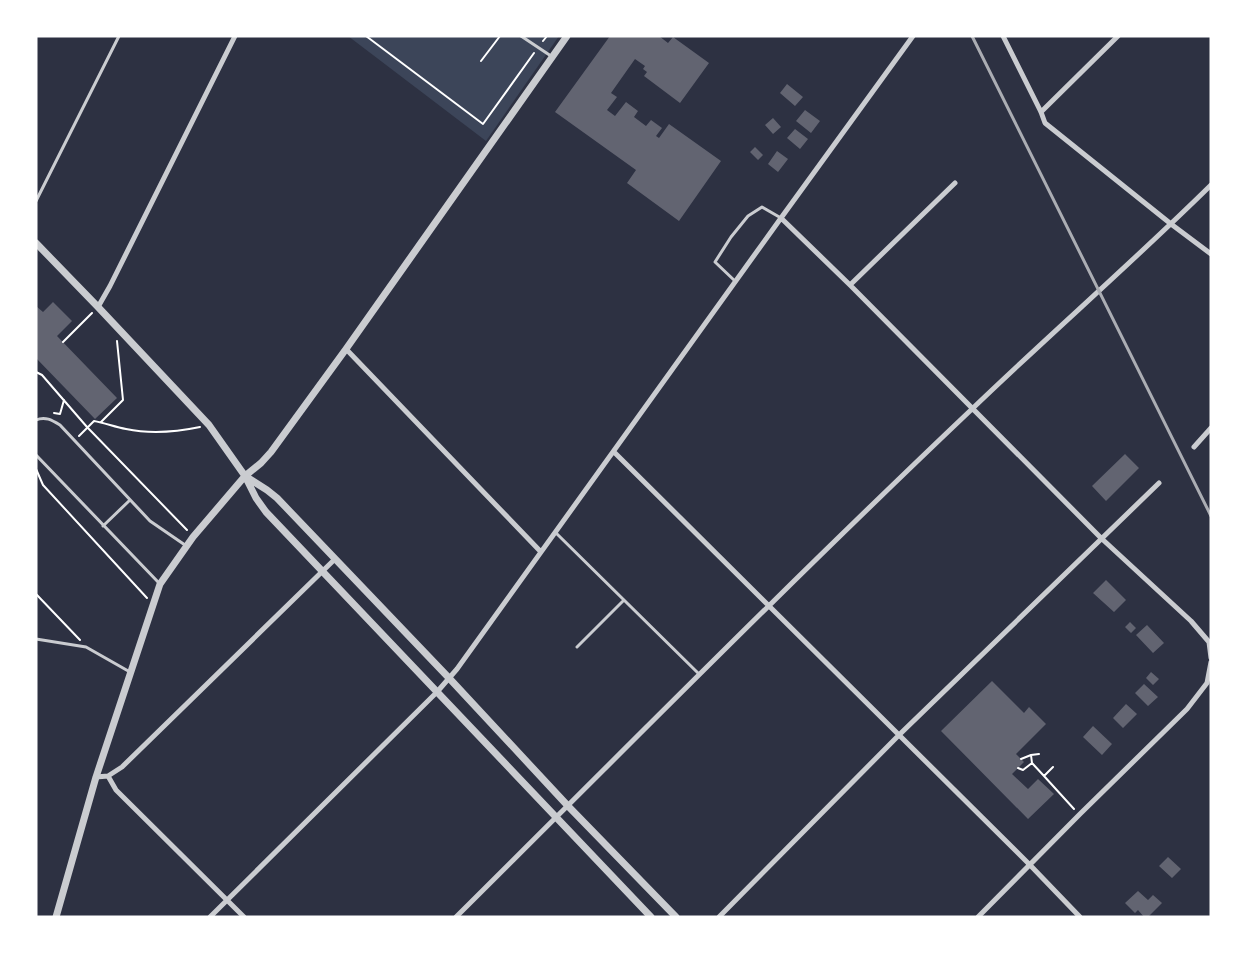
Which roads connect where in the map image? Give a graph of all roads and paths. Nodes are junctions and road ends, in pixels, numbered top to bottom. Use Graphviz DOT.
graph roads {
  1 [pos="119,36"];
  2 [pos="235,36"];
  3 [pos="366,36"];
  4 [pos="500,36"];
  5 [pos="521,36"];
  6 [pos="547,36"];
  7 [pos="567,36"];
  8 [pos="913,36"];
  9 [pos="1003,36"];
  10 [pos="1118,36"];
  11 [pos="538,47"];
  12 [pos="552,57"];
  13 [pos="482,61"];
  14 [pos="1041,112"];
  15 [pos="955,183"];
  16 [pos="1211,185"];
  17 [pos="36,201"];
  18 [pos="781,218"];
  19 [pos="1171,224"];
  20 [pos="36,243"];
  21 [pos="1211,254"];
  22 [pos="735,281"];
  23 [pos="850,285"];
  24 [pos="98,307"];
  25 [pos="115,325"];
  26 [pos="63,342"];
  27 [pos="346,349"];
  28 [pos="36,372"];
  29 [pos="64,400"];
  30 [pos="972,408"];
  31 [pos="47,411"];
  32 [pos="36,420"];
  33 [pos="101,422"];
  34 [pos="209,425"];
  35 [pos="87,427"];
  36 [pos="1211,428"];
  37 [pos="74,440"];
  38 [pos="1194,447"];
  39 [pos="614,452"];
  40 [pos="36,455"];
  41 [pos="36,471"];
  42 [pos="245,476"];
  43 [pos="1159,483"];
  44 [pos="130,500"];
  45 [pos="103,525"];
  46 [pos="555,532"];
  47 [pos="194,537"];
  48 [pos="1101,538"];
  49 [pos="187,546"];
  50 [pos="541,552"];
  51 [pos="335,559"];
  52 [pos="322,572"];
  53 [pos="160,584"];
  54 [pos="36,594"];
  55 [pos="623,601"];
  56 [pos="152,604"];
  57 [pos="770,606"];
  58 [pos="36,639"];
  59 [pos="86,647"];
  60 [pos="577,647"];
  61 [pos="1211,660"];
  62 [pos="130,672"];
  63 [pos="699,675"];
  64 [pos="449,678"];
  65 [pos="1207,683"];
  66 [pos="1211,689"];
  67 [pos="437,692"];
  68 [pos="899,735"];
  69 [pos="1039,754"];
  70 [pos="1031,755"];
  71 [pos="1021,759"];
  72 [pos="1032,763"];
  73 [pos="1053,767"];
  74 [pos="1018,768"];
  75 [pos="108,776"];
  76 [pos="1044,776"];
  77 [pos="96,777"];
  78 [pos="568,806"];
  79 [pos="1080,814"];
  80 [pos="556,818"];
  81 [pos="1030,865"];
  82 [pos="227,900"];
  83 [pos="56,917"];
  84 [pos="210,917"];
  85 [pos="244,917"];
  86 [pos="456,917"];
  87 [pos="651,917"];
  88 [pos="676,917"];
  89 [pos="719,917"];
  90 [pos="978,917"];
  91 [pos="1080,917"];
  1 -- 17 [label="lane"];
  2 -- 24 [label="street"];
  3 -- 11 [label="path"];
  4 -- 13 [label="path"];
  5 -- 11 [label="lane"];
  6 -- 11 [label="path"];
  7 -- 12 [label="street"];
  8 -- 18 [label="street"];
  9 -- 14 [label="street"];
  10 -- 14 [label="street"];
  11 -- 12 [label="lane"];
  12 -- 27 [label="street"];
  14 -- 19 [label="street"];
  15 -- 23 [label="street"];
  16 -- 19 [label="street"];
  18 -- 22 [label="street"];
  18 -- 22 [label="lane"];
  18 -- 23 [label="street"];
  19 -- 21 [label="street"];
  19 -- 30 [label="street"];
  20 -- 24 [label="street"];
  22 -- 39 [label="street"];
  23 -- 30 [label="street"];
  24 -- 25 [label="street"];
  24 -- 26 [label="path"];
  25 -- 33 [label="path"];
  25 -- 34 [label="street"];
  27 -- 42 [label="street"];
  27 -- 50 [label="street"];
  28 -- 29 [label="path"];
  29 -- 31 [label="path"];
  29 -- 35 [label="path"];
  30 -- 48 [label="street"];
  30 -- 57 [label="street"];
  32 -- 37 [label="lane"];
  33 -- 34 [label="path"];
  33 -- 35 [label="path"];
  34 -- 42 [label="street"];
  35 -- 37 [label="path"];
  35 -- 47 [label="path"];
  36 -- 38 [label="street"];
  37 -- 44 [label="lane"];
  39 -- 46 [label="street"];
  39 -- 57 [label="street"];
  40 -- 45 [label="lane"];
  41 -- 56 [label="path"];
  42 -- 47 [label="street"];
  42 -- 51 [label="street"];
  42 -- 52 [label="street"];
  43 -- 48 [label="street"];
  44 -- 45 [label="lane"];
  44 -- 49 [label="lane"];
  45 -- 53 [label="lane"];
  46 -- 50 [label="street"];
  46 -- 55 [label="lane"];
  47 -- 49 [label="street"];
  48 -- 61 [label="street"];
  48 -- 68 [label="street"];
  49 -- 53 [label="street"];
  50 -- 64 [label="street"];
  51 -- 52 [label="street"];
  51 -- 64 [label="street"];
  52 -- 67 [label="street"];
  52 -- 75 [label="street"];
  53 -- 56 [label="street"];
  54 -- 59 [label="path"];
  55 -- 60 [label="lane"];
  55 -- 63 [label="lane"];
  56 -- 62 [label="street"];
  57 -- 63 [label="street"];
  57 -- 68 [label="street"];
  58 -- 59 [label="lane"];
  59 -- 62 [label="lane"];
  61 -- 65 [label="street"];
  62 -- 77 [label="street"];
  63 -- 78 [label="street"];
  64 -- 67 [label="street"];
  64 -- 78 [label="street"];
  65 -- 66 [label="lane"];
  65 -- 79 [label="street"];
  67 -- 80 [label="street"];
  67 -- 82 [label="street"];
  68 -- 81 [label="street"];
  68 -- 89 [label="street"];
  69 -- 70 [label="path"];
  70 -- 71 [label="path"];
  70 -- 72 [label="path"];
  72 -- 74 [label="path"];
  72 -- 76 [label="path"];
  73 -- 76 [label="path"];
  75 -- 77 [label="street"];
  75 -- 82 [label="street"];
  76 -- 79 [label="path"];
  77 -- 83 [label="street"];
  78 -- 80 [label="street"];
  78 -- 88 [label="street"];
  79 -- 81 [label="street"];
  80 -- 86 [label="street"];
  80 -- 87 [label="street"];
  81 -- 90 [label="street"];
  81 -- 91 [label="street"];
  82 -- 84 [label="street"];
  82 -- 85 [label="street"];
}
